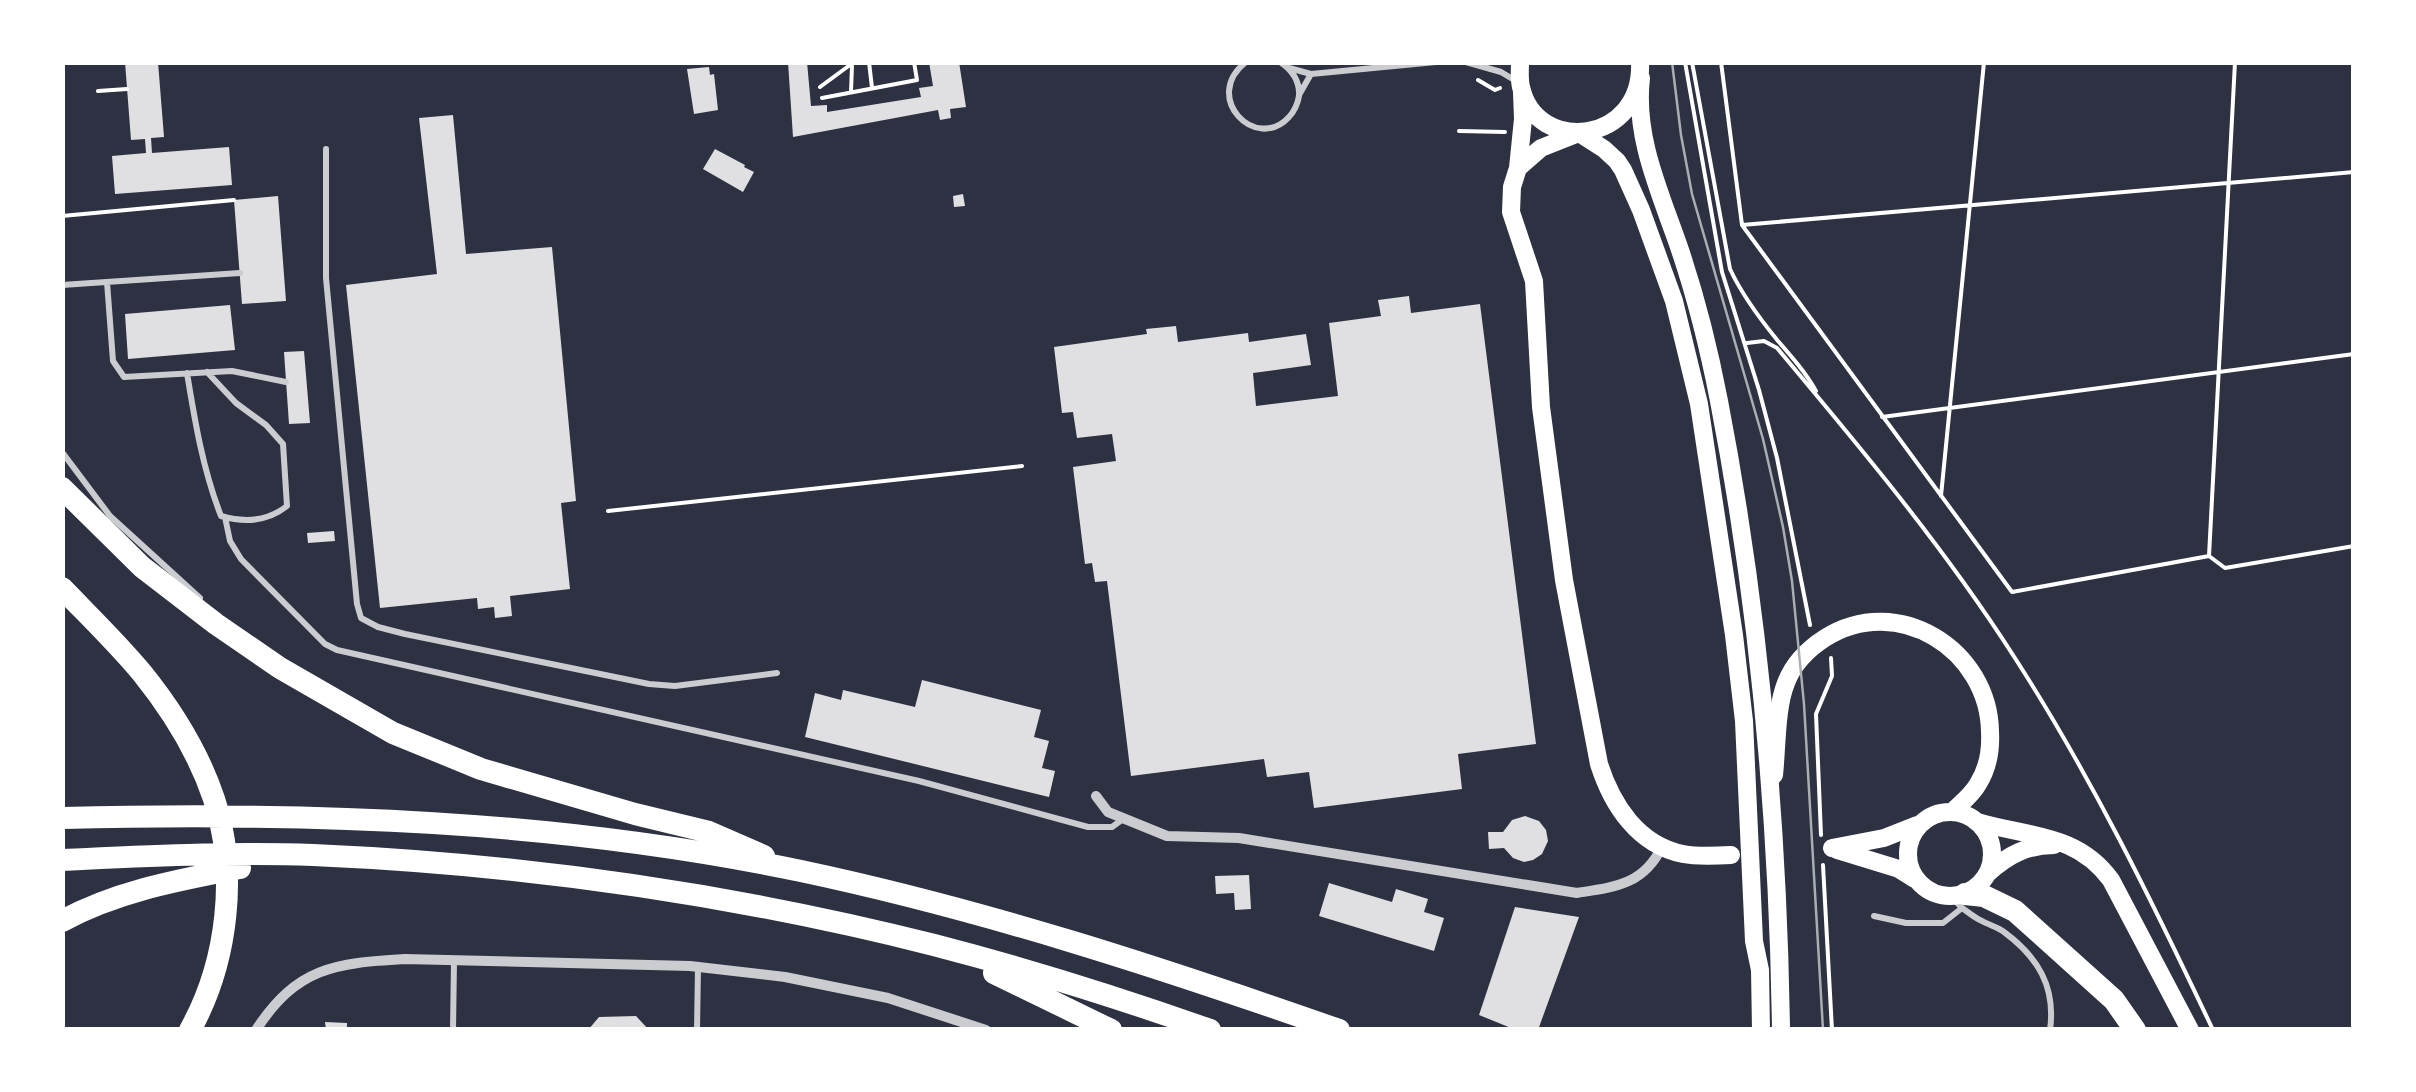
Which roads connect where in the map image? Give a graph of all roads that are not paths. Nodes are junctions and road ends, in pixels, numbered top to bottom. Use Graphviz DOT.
graph roads {
  1 [pos="1232,62"];
  2 [pos="1246,62"];
  3 [pos="1436,62"];
  4 [pos="1466,62"];
  5 [pos="1520,62"];
  6 [pos="1283,64"];
  7 [pos="1640,70"];
  8 [pos="1310,74"];
  9 [pos="1232,77"];
  10 [pos="1521,88"];
  11 [pos="1299,96"];
  12 [pos="1579,133"];
  13 [pos="326,149"];
  14 [pos="1518,168"];
  15 [pos="240,274"];
  16 [pos="107,282"];
  17 [pos="62,285"];
  18 [pos="207,372"];
  19 [pos="187,373"];
  20 [pos="286,382"];
  21 [pos="62,452"];
  22 [pos="62,488"];
  23 [pos="225,518"];
  24 [pos="62,588"];
  25 [pos="214,610"];
  26 [pos="227,622"];
  27 [pos="280,668"];
  28 [pos="777,672"];
  29 [pos="1771,795"];
  30 [pos="1096,796"];
  31 [pos="1952,812"];
  32 [pos="62,818"];
  33 [pos="1124,819"];
  34 [pos="1921,822"];
  35 [pos="1978,822"];
  36 [pos="2070,845"];
  37 [pos="1662,847"];
  38 [pos="311,855"];
  39 [pos="1731,855"];
  40 [pos="62,860"];
  41 [pos="800,871"];
  42 [pos="1986,875"];
  43 [pos="1916,880"];
  44 [pos="1959,899"];
  45 [pos="1874,916"];
  46 [pos="62,921"];
  47 [pos="936,946"];
  48 [pos="454,960"];
  49 [pos="698,967"];
  50 [pos="190,1030"];
  51 [pos="256,1030"];
  52 [pos="452,1030"];
  53 [pos="697,1030"];
  54 [pos="986,1030"];
  55 [pos="1111,1030"];
  56 [pos="1210,1030"];
  57 [pos="1338,1030"];
  58 [pos="1761,1030"];
  59 [pos="1781,1030"];
  60 [pos="2050,1030"];
  61 [pos="2135,1030"];
  62 [pos="2190,1030"];
  1 -- 9 [label="lane"];
  2 -- 9 [label="lane"];
  3 -- 8 [label="lane"];
  4 -- 10 [label="lane"];
  5 -- 10 [label="main road"];
  6 -- 8 [label="lane"];
  6 -- 11 [label="lane"];
  7 -- 12 [label="main road"];
  7 -- 29 [label="main road"];
  8 -- 11 [label="lane"];
  9 -- 11 [label="lane"];
  10 -- 12 [label="main road"];
  10 -- 14 [label="main road"];
  12 -- 14 [label="main road"];
  12 -- 58 [label="main road"];
  13 -- 28 [label="lane"];
  14 -- 37 [label="main road"];
  15 -- 16 [label="lane"];
  16 -- 17 [label="lane"];
  16 -- 19 [label="lane"];
  18 -- 19 [label="lane"];
  18 -- 20 [label="lane"];
  18 -- 23 [label="lane"];
  19 -- 23 [label="lane"];
  21 -- 25 [label="lane"];
  22 -- 27 [label="highway"];
  23 -- 33 [label="lane"];
  24 -- 50 [label="highway"];
  26 -- 27 [label="lane"];
  27 -- 41 [label="highway"];
  29 -- 31 [label="main road"];
  29 -- 59 [label="main road"];
  30 -- 33 [label="street"];
  31 -- 34 [label="main road"];
  31 -- 35 [label="main road"];
  32 -- 41 [label="highway"];
  33 -- 37 [label="street"];
  34 -- 43 [label="main road"];
  34 -- 43 [label="main road"];
  35 -- 36 [label="main road"];
  35 -- 42 [label="main road"];
  36 -- 42 [label="main road"];
  36 -- 62 [label="main road"];
  37 -- 39 [label="main road"];
  38 -- 40 [label="highway"];
  38 -- 46 [label="highway"];
  38 -- 47 [label="highway"];
  41 -- 57 [label="highway"];
  42 -- 44 [label="main road"];
  43 -- 44 [label="main road"];
  44 -- 45 [label="lane"];
  44 -- 60 [label="lane"];
  44 -- 61 [label="highway"];
  47 -- 55 [label="highway"];
  47 -- 56 [label="highway"];
  48 -- 49 [label="street"];
  48 -- 51 [label="street"];
  48 -- 52 [label="lane"];
  49 -- 53 [label="lane"];
  49 -- 54 [label="street"];
}
